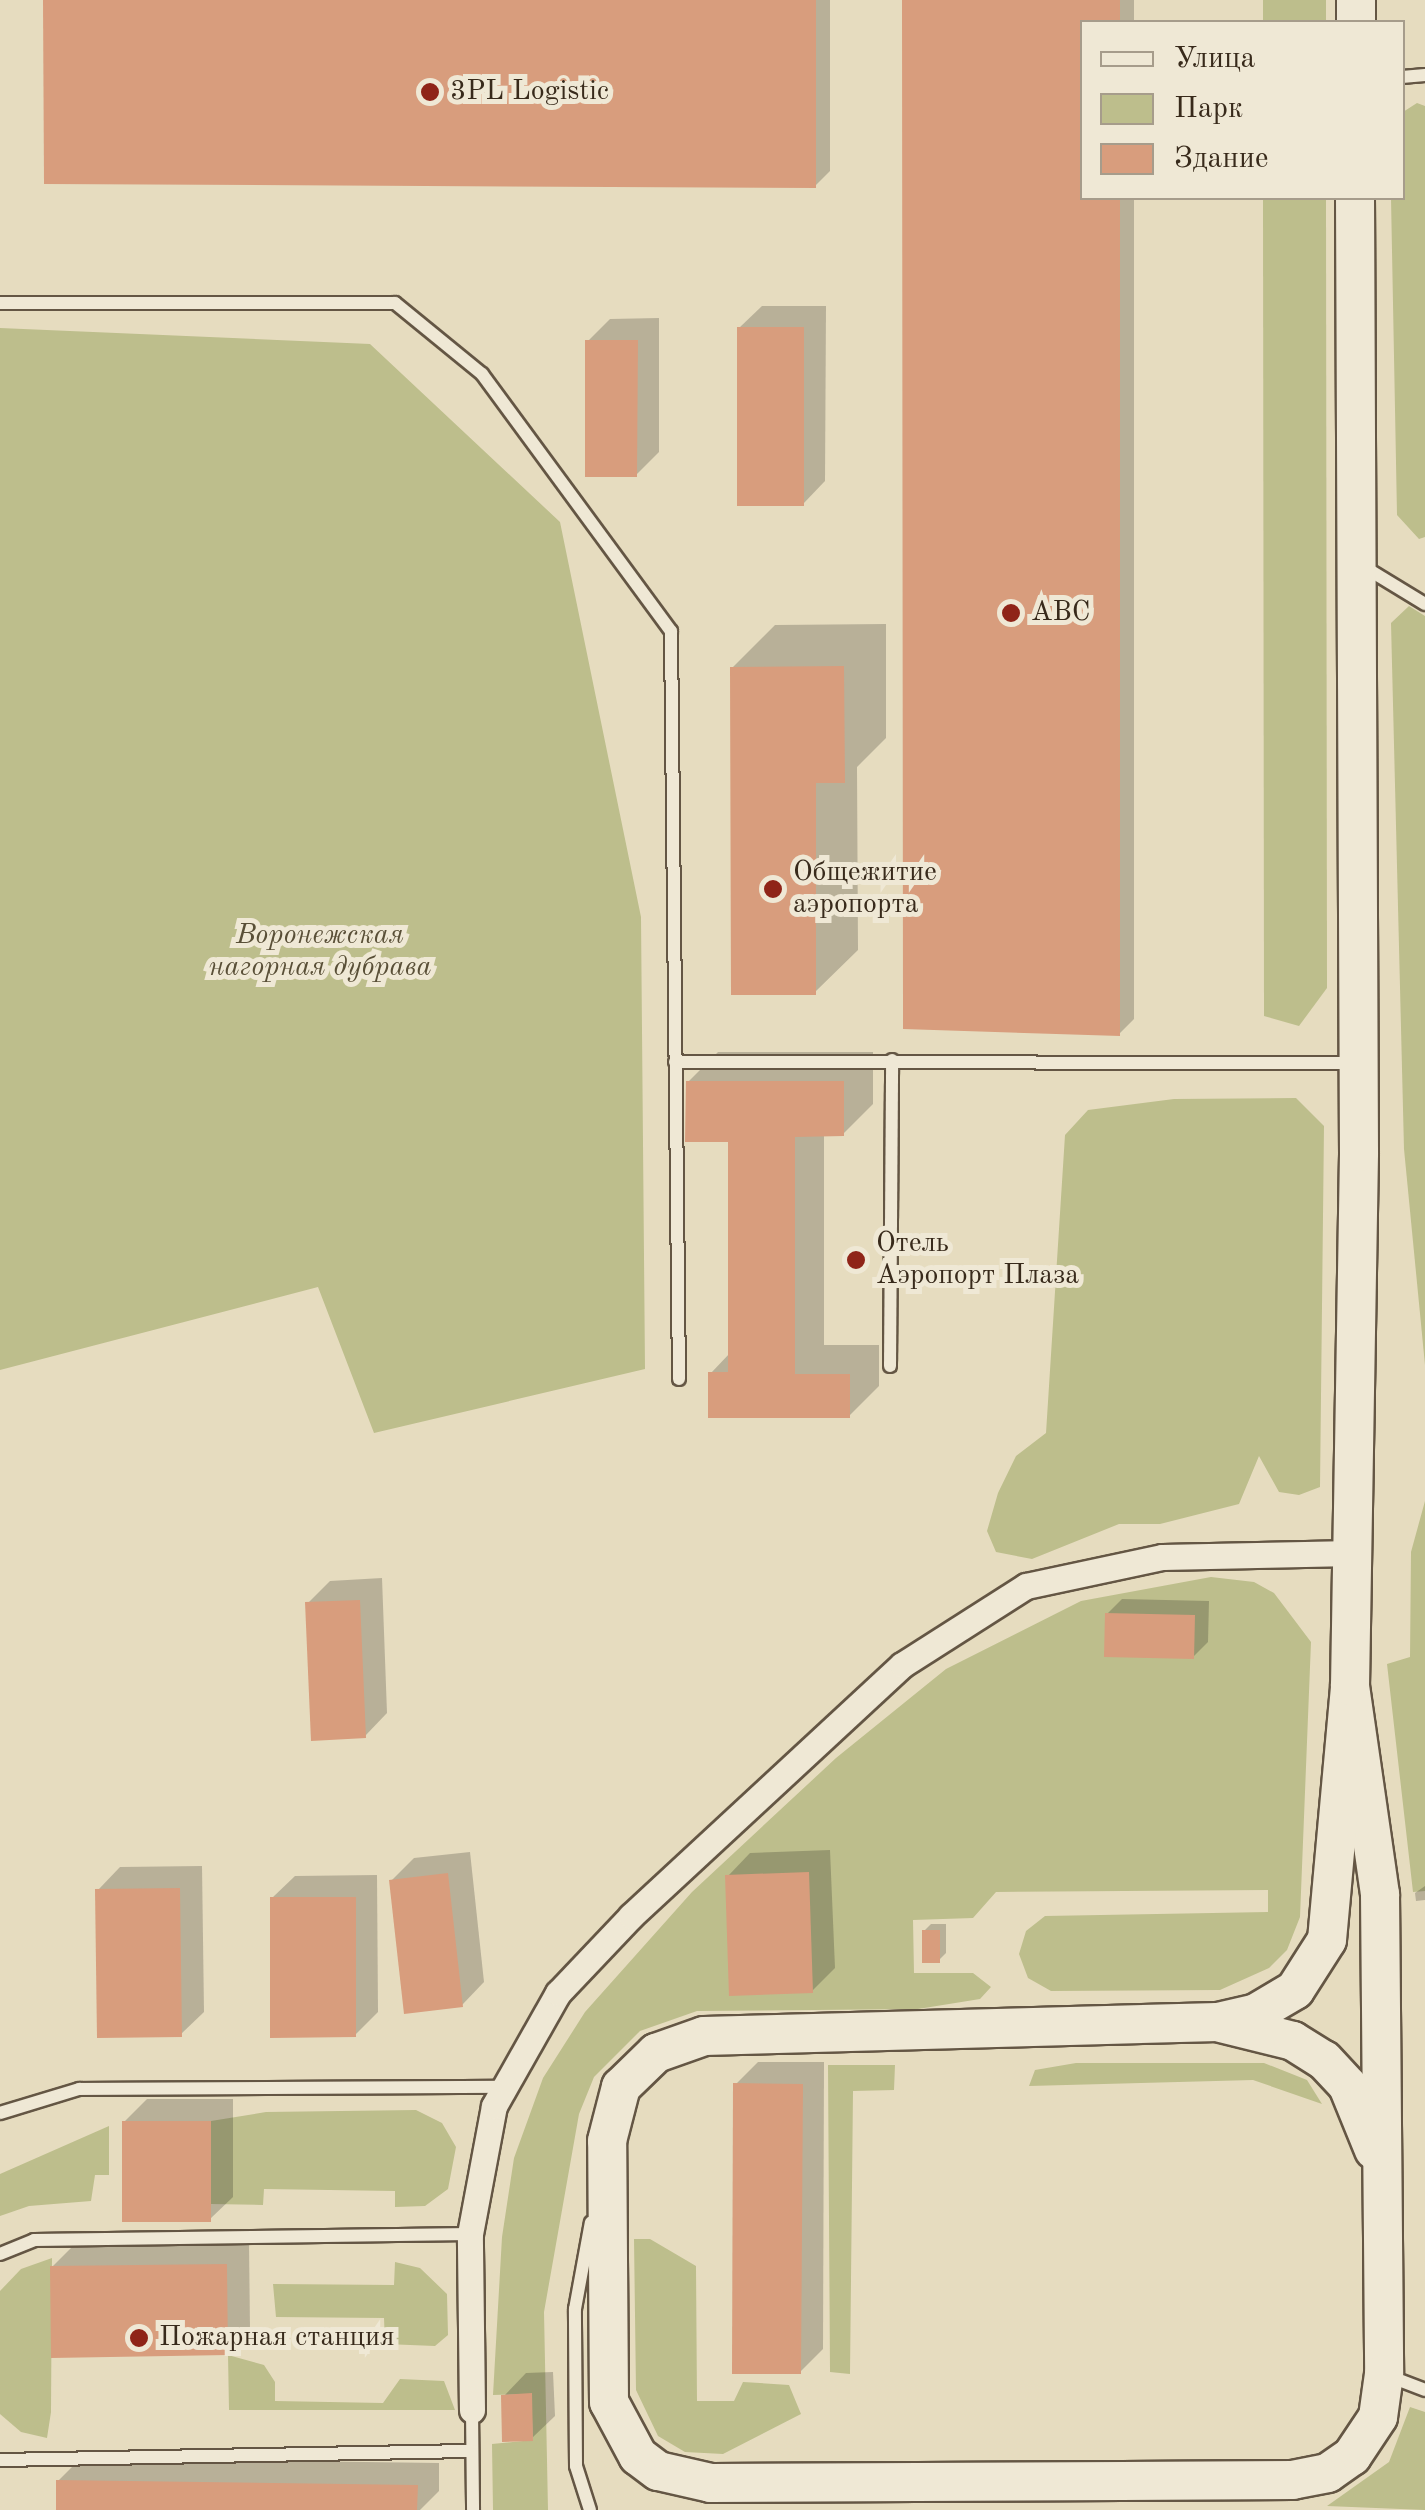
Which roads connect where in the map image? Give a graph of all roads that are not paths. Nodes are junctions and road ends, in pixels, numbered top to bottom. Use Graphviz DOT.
graph roads {
  1 [pos="1356,200"];
  2 [pos="0,303"];
  3 [pos="1355,561"];
  4 [pos="1425,604"];
  5 [pos="892,1060"];
  6 [pos="675,1062"];
  7 [pos="1355,1063"];
  8 [pos="890,1366"];
  9 [pos="679,1379"];
  10 [pos="1352,1553"];
  11 [pos="1350,1686"];
  12 [pos="1218,2022"];
  13 [pos="503,2086"];
  14 [pos="0,2113"];
  15 [pos="607,2141"];
  16 [pos="1382,2171"];
  17 [pos="470,2234"];
  18 [pos="0,2254"];
  19 [pos="1384,2374"];
  20 [pos="1425,2390"];
  21 [pos="472,2410"];
  22 [pos="472,2451"];
  23 [pos="0,2460"];
  24 [pos="473,2510"];
  25 [pos="590,2510"];
  1 -- 3 [label="main road"];
  2 -- 6 [label="lane"];
  3 -- 4 [label="lane"];
  3 -- 7 [label="main road"];
  5 -- 6 [label="lane"];
  5 -- 7 [label="lane"];
  5 -- 8 [label="lane"];
  6 -- 9 [label="lane"];
  7 -- 10 [label="main road"];
  10 -- 11 [label="main road"];
  10 -- 13 [label="street"];
  11 -- 12 [label="main road"];
  11 -- 16 [label="main road"];
  12 -- 15 [label="main road"];
  12 -- 16 [label="main road"];
  13 -- 14 [label="lane"];
  13 -- 17 [label="street"];
  15 -- 19 [label="main road"];
  15 -- 25 [label="lane"];
  16 -- 19 [label="main road"];
  17 -- 18 [label="lane"];
  17 -- 21 [label="street"];
  19 -- 20 [label="lane"];
  21 -- 22 [label="lane"];
  22 -- 23 [label="lane"];
  22 -- 24 [label="lane"];
}
